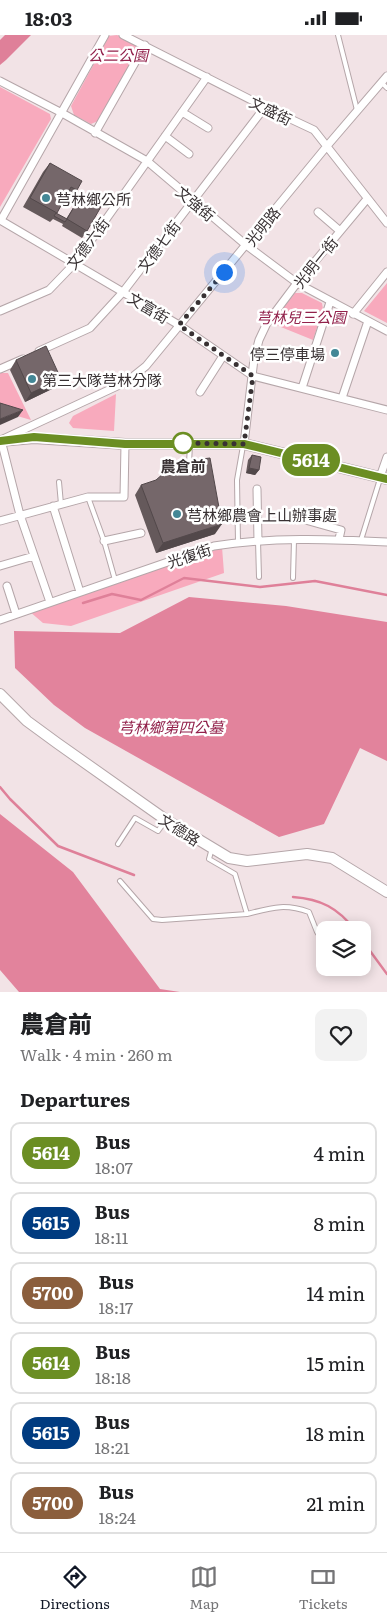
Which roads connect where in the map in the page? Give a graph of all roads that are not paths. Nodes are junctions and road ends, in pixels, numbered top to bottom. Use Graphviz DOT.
graph roads {
  1 [pos="105,35"];
  2 [pos="123,35"];
  3 [pos="338,35"];
  4 [pos="145,45"];
  5 [pos="387,75"];
  6 [pos="207,77"];
  7 [pos="0,81"];
  8 [pos="381,82"];
  9 [pos="387,88"];
  10 [pos="265,107"];
  11 [pos="357,110"];
  12 [pos="182,112"];
  13 [pos="62,113"];
  14 [pos="208,128"];
  15 [pos="95,133"];
  16 [pos="165,136"];
  17 [pos="326,146"];
  18 [pos="189,154"];
  19 [pos="147,161"];
  20 [pos="368,199"];
  21 [pos="192,200"];
  22 [pos="318,212"];
  23 [pos="1,220"];
  24 [pos="387,223"];
  25 [pos="340,231"];
  26 [pos="246,245"];
  27 [pos="75,263"];
  28 [pos="387,272"];
  29 [pos="297,283"];
  30 [pos="123,292"];
  31 [pos="330,302"];
  32 [pos="0,311"];
  33 [pos="353,314"];
  34 [pos="368,321"];
  35 [pos="179,325"];
  36 [pos="387,331"];
  37 [pos="223,356"];
  38 [pos="1,367"];
  39 [pos="253,376"];
  40 [pos="302,388"];
  41 [pos="200,392"];
  42 [pos="342,398"];
  43 [pos="387,410"];
  44 [pos="1,441"];
  45 [pos="190,443"];
  46 [pos="125,444"];
  47 [pos="244,444"];
  48 [pos="387,457"];
  49 [pos="189,469"];
  50 [pos="384,478"];
  51 [pos="59,482"];
  52 [pos="257,489"];
  53 [pos="88,497"];
  54 [pos="57,505"];
  55 [pos="20,515"];
  56 [pos="291,516"];
  57 [pos="0,521"];
  58 [pos="141,533"];
  59 [pos="339,539"];
  60 [pos="294,540"];
  61 [pos="104,541"];
  62 [pos="258,541"];
  63 [pos="361,541"];
  64 [pos="238,542"];
  65 [pos="387,542"];
  66 [pos="34,556"];
  67 [pos="0,566"];
  68 [pos="259,577"];
  69 [pos="293,578"];
  70 [pos="115,580"];
  71 [pos="7,586"];
  72 [pos="80,592"];
  73 [pos="50,602"];
  74 [pos="16,614"];
  75 [pos="0,620"];
  76 [pos="0,694"];
  77 [pos="166,820"];
  78 [pos="118,844"];
  79 [pos="212,848"];
  80 [pos="120,881"];
  81 [pos="387,892"];
  82 [pos="247,914"];
  83 [pos="316,930"];
  1 -- 13 [label="street"];
  2 -- 4 [label="street, 文盛街"];
  3 -- 11 [label="lane"];
  4 -- 6 [label="street, 文盛街"];
  4 -- 15 [label="street"];
  5 -- 8 [label="street, 光明路"];
  6 -- 10 [label="street, 文盛街"];
  6 -- 12 [label="street, 文德六街"];
  7 -- 13 [label="street, 文強街"];
  8 -- 9 [label="lane"];
  8 -- 11 [label="street, 光明路"];
  10 -- 17 [label="street, 文盛街"];
  10 -- 21 [label="street, 文德七街"];
  11 -- 17 [label="street, 光明路"];
  12 -- 14 [label="street"];
  12 -- 16 [label="street, 文德六街"];
  13 -- 15 [label="street, 文強街"];
  13 -- 23 [label="street"];
  15 -- 19 [label="street, 文強街"];
  16 -- 18 [label="street"];
  16 -- 19 [label="street, 文德六街"];
  17 -- 20 [label="street, 文盛街"];
  17 -- 26 [label="street, 光明路"];
  19 -- 21 [label="street, 文強街"];
  19 -- 27 [label="street, 文德六街"];
  20 -- 24 [label="street, 文盛街"];
  20 -- 25 [label="street, 光明一街"];
  21 -- 26 [label="street, 文強街"];
  21 -- 30 [label="street, 文德七街"];
  22 -- 25 [label="street"];
  23 -- 27 [label="street, 文富街"];
  25 -- 29 [label="street, 光明一街"];
  26 -- 29 [label="street, 文強街"];
  26 -- 35 [label="street, 光明路"];
  27 -- 30 [label="street, 文富街"];
  27 -- 32 [label="street, 文德六街"];
  28 -- 33 [label="street"];
  29 -- 31 [label="street, 文強街"];
  29 -- 39 [label="street, 光明一街"];
  30 -- 35 [label="street, 文富街"];
  30 -- 38 [label="street, 文德七街"];
  31 -- 33 [label="street, 文強街"];
  31 -- 40 [label="street"];
  33 -- 34 [label="street, 文強街"];
  34 -- 36 [label="street, 文強街"];
  34 -- 42 [label="street"];
  35 -- 37 [label="street, 文富街"];
  35 -- 44 [label="street, 光明路"];
  37 -- 39 [label="street, 文富街"];
  37 -- 41 [label="street"];
  39 -- 40 [label="street, 文富街"];
  39 -- 47 [label="street, 光明一街"];
  40 -- 42 [label="street, 文富街"];
  42 -- 43 [label="street, 文富街"];
  44 -- 46 [label="main road"];
  44 -- 55 [label="street"];
  45 -- 46 [label="main road"];
  45 -- 47 [label="main road"];
  45 -- 49 [label="lane"];
  46 -- 53 [label="street"];
  47 -- 50 [label="main road"];
  47 -- 64 [label="lane"];
  48 -- 50 [label="street"];
  50 -- 63 [label="lane"];
  51 -- 54 [label="lane"];
  52 -- 62 [label="street"];
  53 -- 54 [label="street"];
  53 -- 61 [label="lane"];
  54 -- 55 [label="street"];
  54 -- 72 [label="street"];
  55 -- 57 [label="street"];
  55 -- 66 [label="street"];
  56 -- 59 [label="street"];
  58 -- 61 [label="street"];
  59 -- 60 [label="street, 光復街"];
  59 -- 63 [label="street, 光復街"];
  60 -- 62 [label="street, 光復街"];
  60 -- 69 [label="lane"];
  61 -- 70 [label="lane"];
  62 -- 64 [label="street, 光復街"];
  62 -- 68 [label="lane"];
  63 -- 65 [label="street, 光復街"];
  64 -- 70 [label="street, 光復街"];
  66 -- 67 [label="street"];
  66 -- 73 [label="street"];
  70 -- 72 [label="street, 光復街"];
  71 -- 74 [label="street"];
  72 -- 73 [label="street, 光復街"];
  73 -- 74 [label="street, 光復街"];
  74 -- 75 [label="street, 光復街"];
  76 -- 77 [label="main road, 文德路"];
  77 -- 78 [label="lane"];
  77 -- 79 [label="main road, 文德路"];
  79 -- 81 [label="main road, 文德路"];
  79 -- 82 [label="lane"];
  80 -- 82 [label="lane"];
  82 -- 83 [label="lane"];
}
